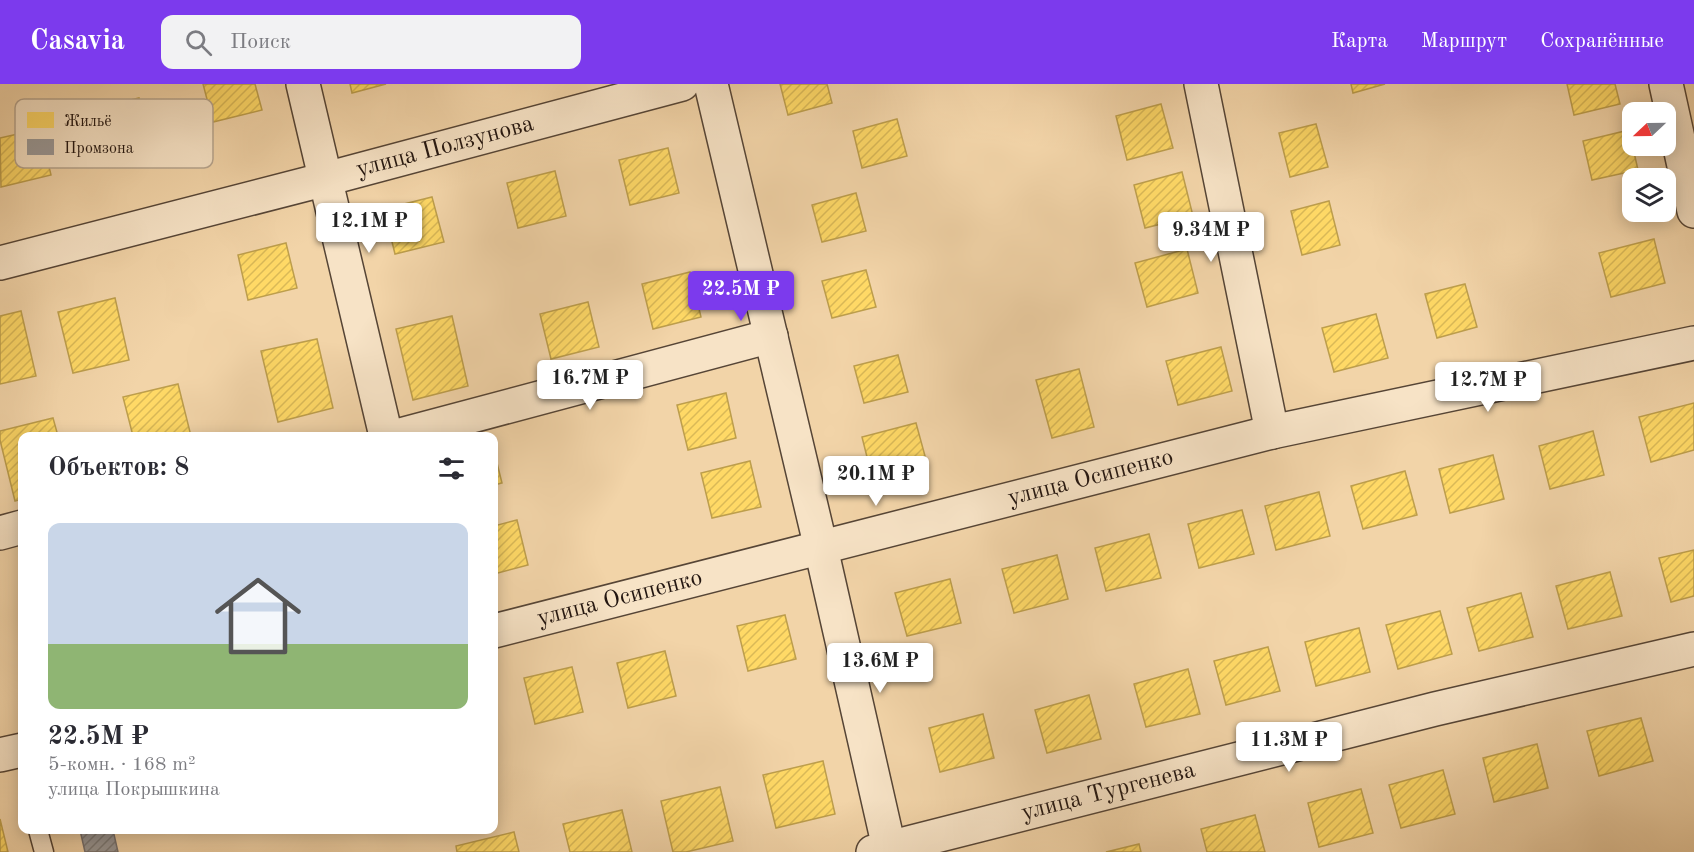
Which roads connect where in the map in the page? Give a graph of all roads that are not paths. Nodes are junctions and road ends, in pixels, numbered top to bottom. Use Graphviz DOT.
graph roads {
  1 [pos="303,84"];
  2 [pos="682,84"];
  3 [pos="711,84"];
  4 [pos="1201,84"];
  5 [pos="1666,84"];
  6 [pos="326,179"];
  7 [pos="1694,211"];
  8 [pos="0,263"];
  9 [pos="771,336"];
  10 [pos="1694,343"];
  11 [pos="385,432"];
  12 [pos="412,432"];
  13 [pos="1272,432"];
  14 [pos="18,528"];
  15 [pos="0,533"];
  16 [pos="821,548"];
  17 [pos="498,631"];
  18 [pos="1694,650"];
  19 [pos="39,834"];
  20 [pos="884,851"];
  21 [pos="44,852"];
  1 -- 6 [label="street"];
  2 -- 6 [label="street, улица Ползунова"];
  3 -- 9 [label="street"];
  4 -- 13 [label="street"];
  5 -- 7 [label="street"];
  6 -- 8 [label="street, улица Ползунова"];
  6 -- 11 [label="street"];
  9 -- 12 [label="street"];
  9 -- 16 [label="street"];
  10 -- 13 [label="street, улица Осипенко"];
  13 -- 16 [label="street, улица Осипенко"];
  14 -- 15 [label="street"];
  16 -- 17 [label="street, улица Осипенко"];
  16 -- 20 [label="street"];
  18 -- 20 [label="street, улица Тургенева"];
  19 -- 21 [label="lane"];
}
